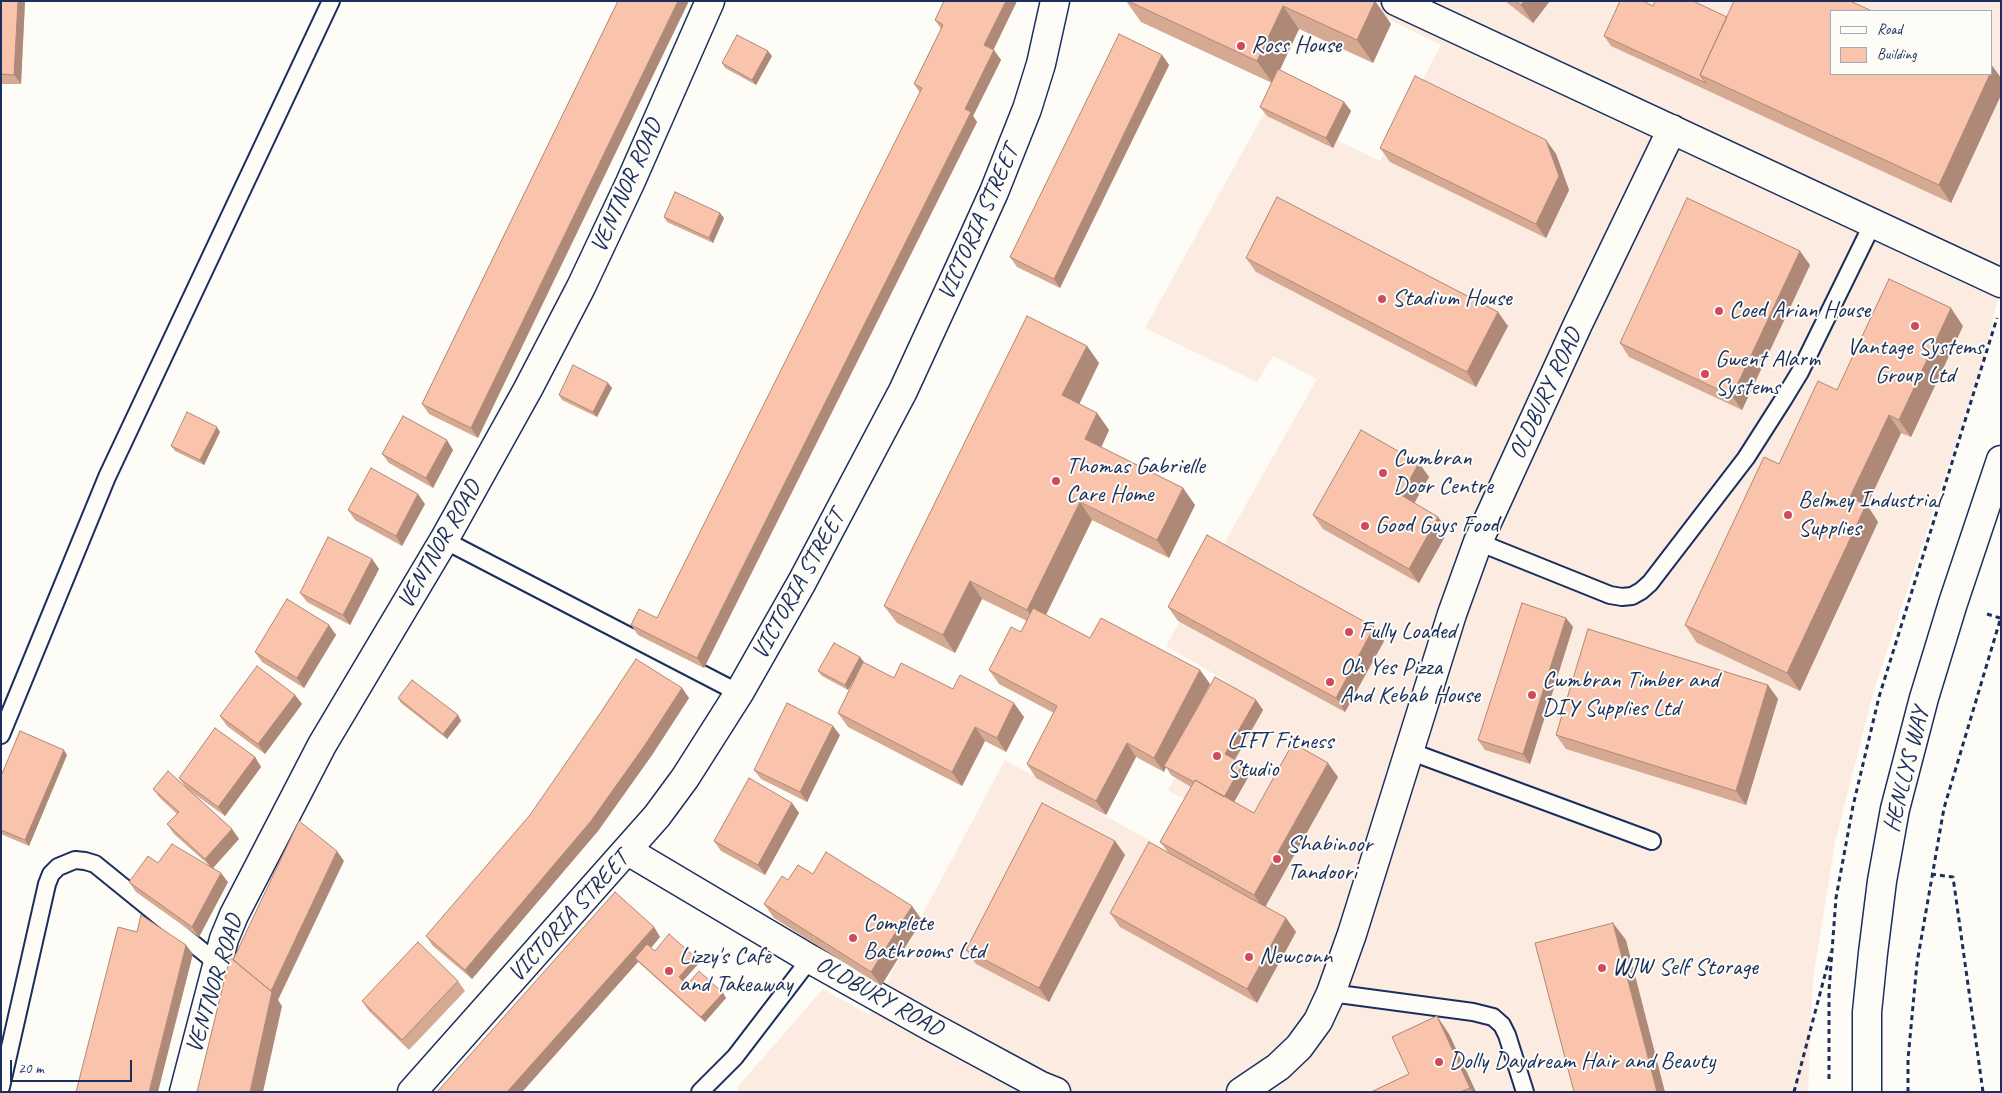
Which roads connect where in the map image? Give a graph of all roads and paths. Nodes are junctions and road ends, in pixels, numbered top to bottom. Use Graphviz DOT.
graph roads {
  1 [pos="331,1"];
  2 [pos="710,1"];
  3 [pos="1055,1"];
  4 [pos="1396,1"];
  5 [pos="1672,130"];
  6 [pos="1872,223"];
  7 [pos="2001,283"];
  8 [pos="2001,460"];
  9 [pos="444,540"];
  10 [pos="1478,542"];
  11 [pos="2001,617"];
  12 [pos="739,693"];
  13 [pos="1,735"];
  14 [pos="1409,751"];
  15 [pos="1652,841"];
  16 [pos="628,851"];
  17 [pos="1931,874"];
  18 [pos="1833,943"];
  19 [pos="810,959"];
  20 [pos="218,963"];
  21 [pos="1331,993"];
  22 [pos="1,1087"];
  23 [pos="184,1092"];
  24 [pos="412,1092"];
  25 [pos="700,1092"];
  26 [pos="1056,1092"];
  27 [pos="1241,1092"];
  28 [pos="1525,1092"];
  29 [pos="1794,1092"];
  30 [pos="1867,1092"];
  31 [pos="1908,1092"];
  32 [pos="1983,1092"];
  1 -- 13 [label="lane"];
  2 -- 9 [label="street, VENTNOR ROAD"];
  3 -- 12 [label="street, VICTORIA STREET"];
  4 -- 5 [label="street"];
  5 -- 6 [label="street"];
  5 -- 10 [label="street, OLDBURY ROAD"];
  6 -- 7 [label="street"];
  6 -- 10 [label="lane"];
  8 -- 30 [label="street, HENLLYS WAY"];
  9 -- 12 [label="lane"];
  9 -- 20 [label="street, VENTNOR ROAD"];
  10 -- 14 [label="street, OLDBURY ROAD"];
  11 -- 17 [label="path"];
  12 -- 16 [label="street, VICTORIA STREET"];
  14 -- 15 [label="lane"];
  14 -- 21 [label="street, OLDBURY ROAD"];
  16 -- 19 [label="street, OLDBURY ROAD"];
  16 -- 24 [label="street, VICTORIA STREET"];
  17 -- 31 [label="path"];
  17 -- 32 [label="path"];
  18 -- 29 [label="path"];
  19 -- 25 [label="lane"];
  19 -- 26 [label="street, OLDBURY ROAD"];
  20 -- 22 [label="lane"];
  20 -- 23 [label="street, VENTNOR ROAD"];
  21 -- 27 [label="street, OLDBURY ROAD"];
  21 -- 28 [label="lane"];
}
